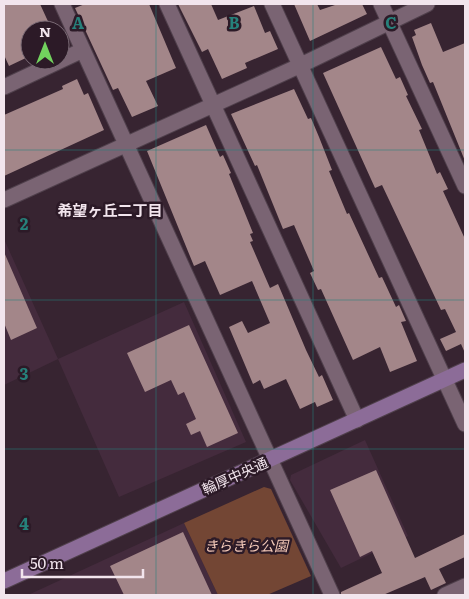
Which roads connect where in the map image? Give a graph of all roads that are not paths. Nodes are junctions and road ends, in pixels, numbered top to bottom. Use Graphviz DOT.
graph roads {
  1 [pos="62,4"];
  2 [pos="167,4"];
  3 [pos="272,4"];
  4 [pos="381,4"];
  5 [pos="427,4"];
  6 [pos="389,21"];
  7 [pos="83,50"];
  8 [pos="299,66"];
  9 [pos="4,87"];
  10 [pos="212,105"];
  11 [pos="126,144"];
  12 [pos="465,186"];
  13 [pos="4,200"];
  14 [pos="465,370"];
  15 [pos="445,380"];
  16 [pos="358,420"];
  17 [pos="465,424"];
  18 [pos="269,460"];
  19 [pos="4,580"];
  20 [pos="465,586"];
  21 [pos="332,595"];
  22 [pos="445,595"];
  1 -- 7 [label="street"];
  2 -- 10 [label="street"];
  3 -- 8 [label="street"];
  4 -- 6 [label="street"];
  5 -- 6 [label="street"];
  6 -- 8 [label="street"];
  6 -- 12 [label="street"];
  7 -- 9 [label="street"];
  7 -- 11 [label="street"];
  8 -- 10 [label="street"];
  8 -- 15 [label="street"];
  10 -- 11 [label="street"];
  10 -- 16 [label="street"];
  11 -- 13 [label="street"];
  11 -- 18 [label="street"];
  14 -- 15 [label="street, 輪厚中央通"];
  15 -- 16 [label="street, 輪厚中央通"];
  15 -- 17 [label="street"];
  16 -- 18 [label="street, 輪厚中央通"];
  18 -- 19 [label="street, 輪厚中央通"];
  18 -- 21 [label="street"];
  20 -- 22 [label="street"];
}
